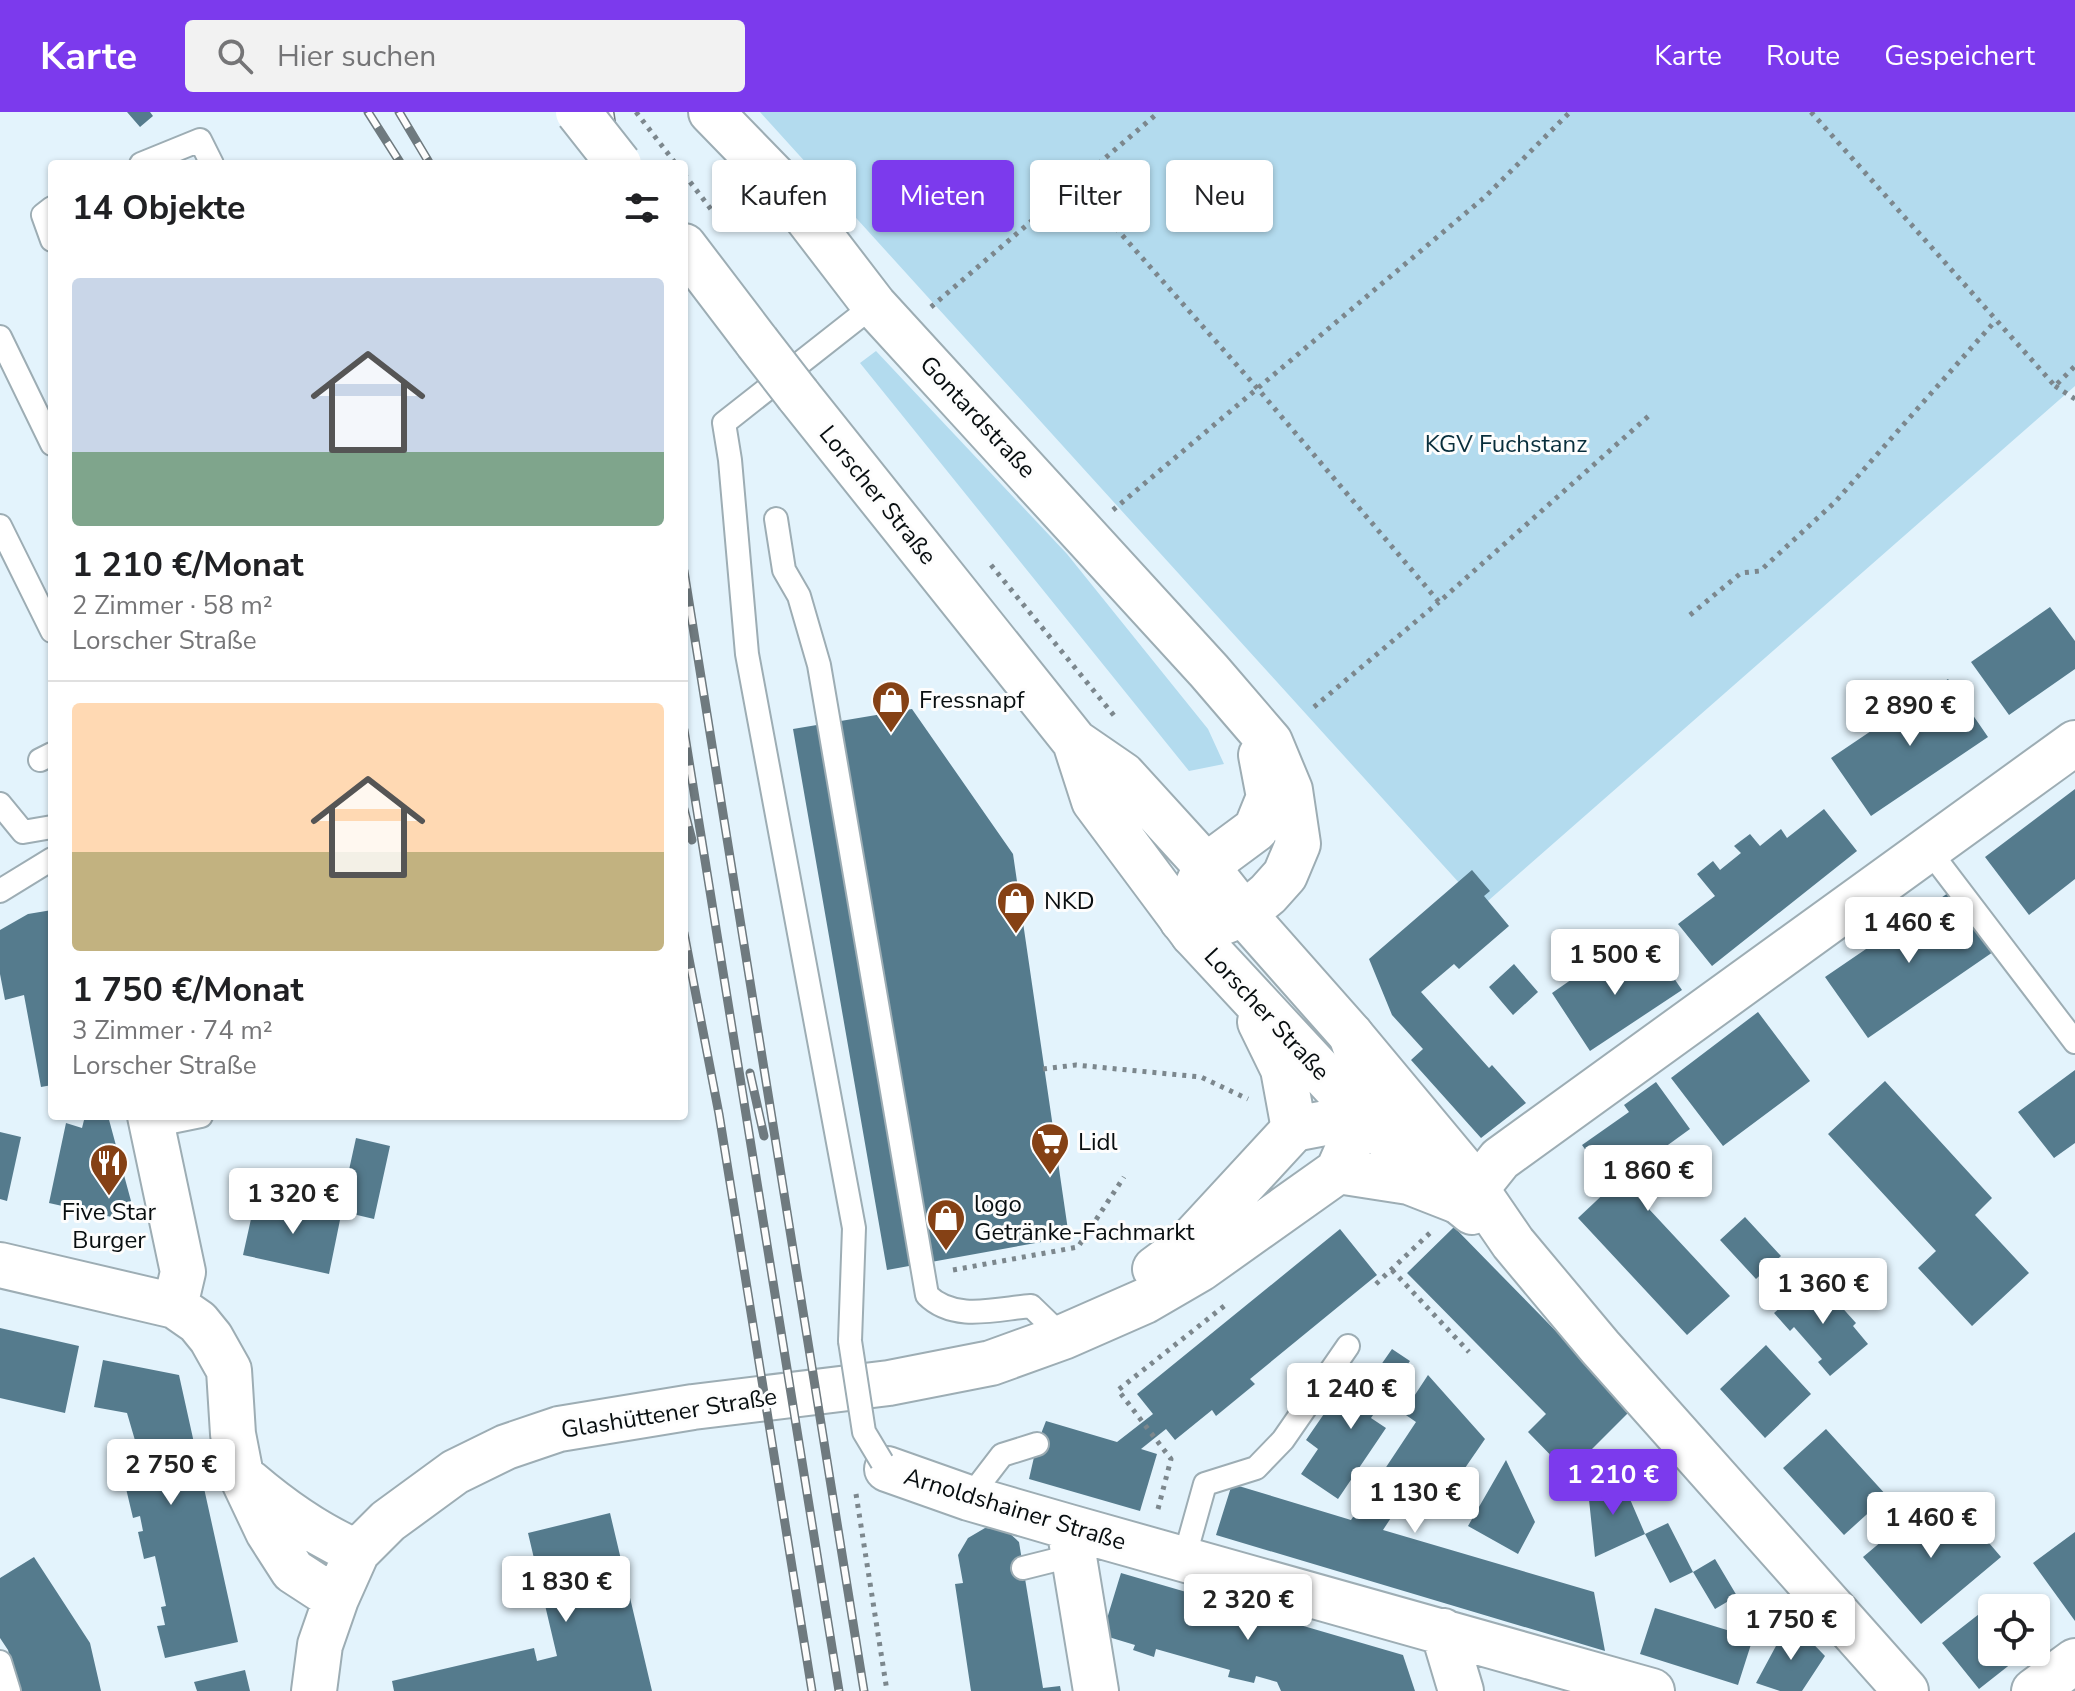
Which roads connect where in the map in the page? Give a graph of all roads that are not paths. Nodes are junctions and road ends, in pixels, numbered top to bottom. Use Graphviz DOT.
graph roads {
  1 [pos="578,112"];
  2 [pos="711,112"];
  3 [pos="151,160"];
  4 [pos="210,160"];
  5 [pos="616,160"];
  6 [pos="48,211"];
  7 [pos="48,229"];
  8 [pos="688,251"];
  9 [pos="874,305"];
  10 [pos="0,337"];
  11 [pos="48,436"];
  12 [pos="776,519"];
  13 [pos="0,526"];
  14 [pos="48,623"];
  15 [pos="1249,719"];
  16 [pos="1075,742"];
  17 [pos="2075,743"];
  18 [pos="0,804"];
  19 [pos="48,828"];
  20 [pos="1928,849"];
  21 [pos="48,861"];
  22 [pos="1206,866"];
  23 [pos="0,891"];
  24 [pos="1244,914"];
  25 [pos="1187,927"];
  26 [pos="1243,988"];
  27 [pos="1351,1035"];
  28 [pos="2075,1042"];
  29 [pos="1362,1116"];
  30 [pos="151,1121"];
  31 [pos="1294,1129"];
  32 [pos="1443,1147"];
  33 [pos="1338,1171"];
  34 [pos="1468,1195"];
  35 [pos="0,1265"];
  36 [pos="175,1306"];
  37 [pos="1063,1337"];
  38 [pos="1348,1346"];
  39 [pos="1037,1444"];
  40 [pos="884,1465"];
  41 [pos="241,1475"];
  42 [pos="969,1498"];
  43 [pos="1072,1541"];
  44 [pos="357,1552"];
  45 [pos="1166,1554"];
  46 [pos="1023,1568"];
  47 [pos="336,1599"];
  48 [pos="1443,1631"];
  49 [pos="1520,1653"];
  50 [pos="2075,1661"];
  51 [pos="0,1662"];
  52 [pos="1897,1688"];
  53 [pos="9,1691"];
  54 [pos="314,1691"];
  55 [pos="1096,1691"];
  56 [pos="1461,1691"];
  57 [pos="1476,1691"];
  58 [pos="1652,1691"];
  59 [pos="2034,1691"];
  1 -- 5 [label="street, bridge"];
  2 -- 9 [label="street, Gontardstraße"];
  3 -- 4 [label="lane"];
  6 -- 7 [label="lane"];
  8 -- 16 [label="street, Lorscher Straße, bridge"];
  9 -- 15 [label="street, Gontardstraße"];
  9 -- 40 [label="lane, bridge"];
  10 -- 11 [label="lane"];
  12 -- 37 [label="lane"];
  13 -- 14 [label="lane"];
  15 -- 22 [label="street, Gontardstraße"];
  15 -- 24 [label="street, Gontardstraße"];
  16 -- 22 [label="street, Lorscher Straße"];
  16 -- 25 [label="street, Lorscher Straße"];
  17 -- 20 [label="street"];
  18 -- 19 [label="lane"];
  20 -- 28 [label="lane"];
  20 -- 34 [label="street"];
  21 -- 23 [label="lane"];
  22 -- 24 [label="street, Lorscher Straße"];
  22 -- 25 [label="street, Gontardstraße"];
  24 -- 25 [label="street, Gontardstraße"];
  24 -- 27 [label="street, Lorscher Straße"];
  25 -- 26 [label="street, Lorscher Straße"];
  26 -- 29 [label="street, Lorscher Straße"];
  26 -- 31 [label="street"];
  27 -- 29 [label="street"];
  27 -- 32 [label="street, Lorscher Straße"];
  29 -- 31 [label="street"];
  29 -- 32 [label="street"];
  29 -- 33 [label="street"];
  29 -- 34 [label="street, Lorscher Straße"];
  30 -- 36 [label="street"];
  31 -- 37 [label="street, Glashüttener Straße"];
  32 -- 34 [label="street, Lorscher Straße"];
  33 -- 34 [label="street"];
  33 -- 37 [label="street, Glashüttener Straße"];
  34 -- 52 [label="street, Lorscher Straße"];
  35 -- 36 [label="street"];
  36 -- 41 [label="street"];
  37 -- 44 [label="street, Glashüttener Straße"];
  38 -- 45 [label="lane"];
  39 -- 42 [label="lane"];
  40 -- 42 [label="street, Arnoldshainer Straße"];
  41 -- 44 [label="street"];
  41 -- 47 [label="street"];
  42 -- 43 [label="street, Arnoldshainer Straße"];
  43 -- 45 [label="street, Arnoldshainer Straße"];
  43 -- 46 [label="lane"];
  43 -- 55 [label="street"];
  44 -- 47 [label="street, Glashüttener Straße"];
  45 -- 48 [label="street, Arnoldshainer Straße"];
  47 -- 54 [label="street, Glashüttener Straße"];
  48 -- 49 [label="street, Arnoldshainer Straße"];
  48 -- 56 [label="street"];
  49 -- 57 [label="street"];
  49 -- 58 [label="street, Arnoldshainer Straße"];
  50 -- 59 [label="street"];
  51 -- 53 [label="lane"];
}
